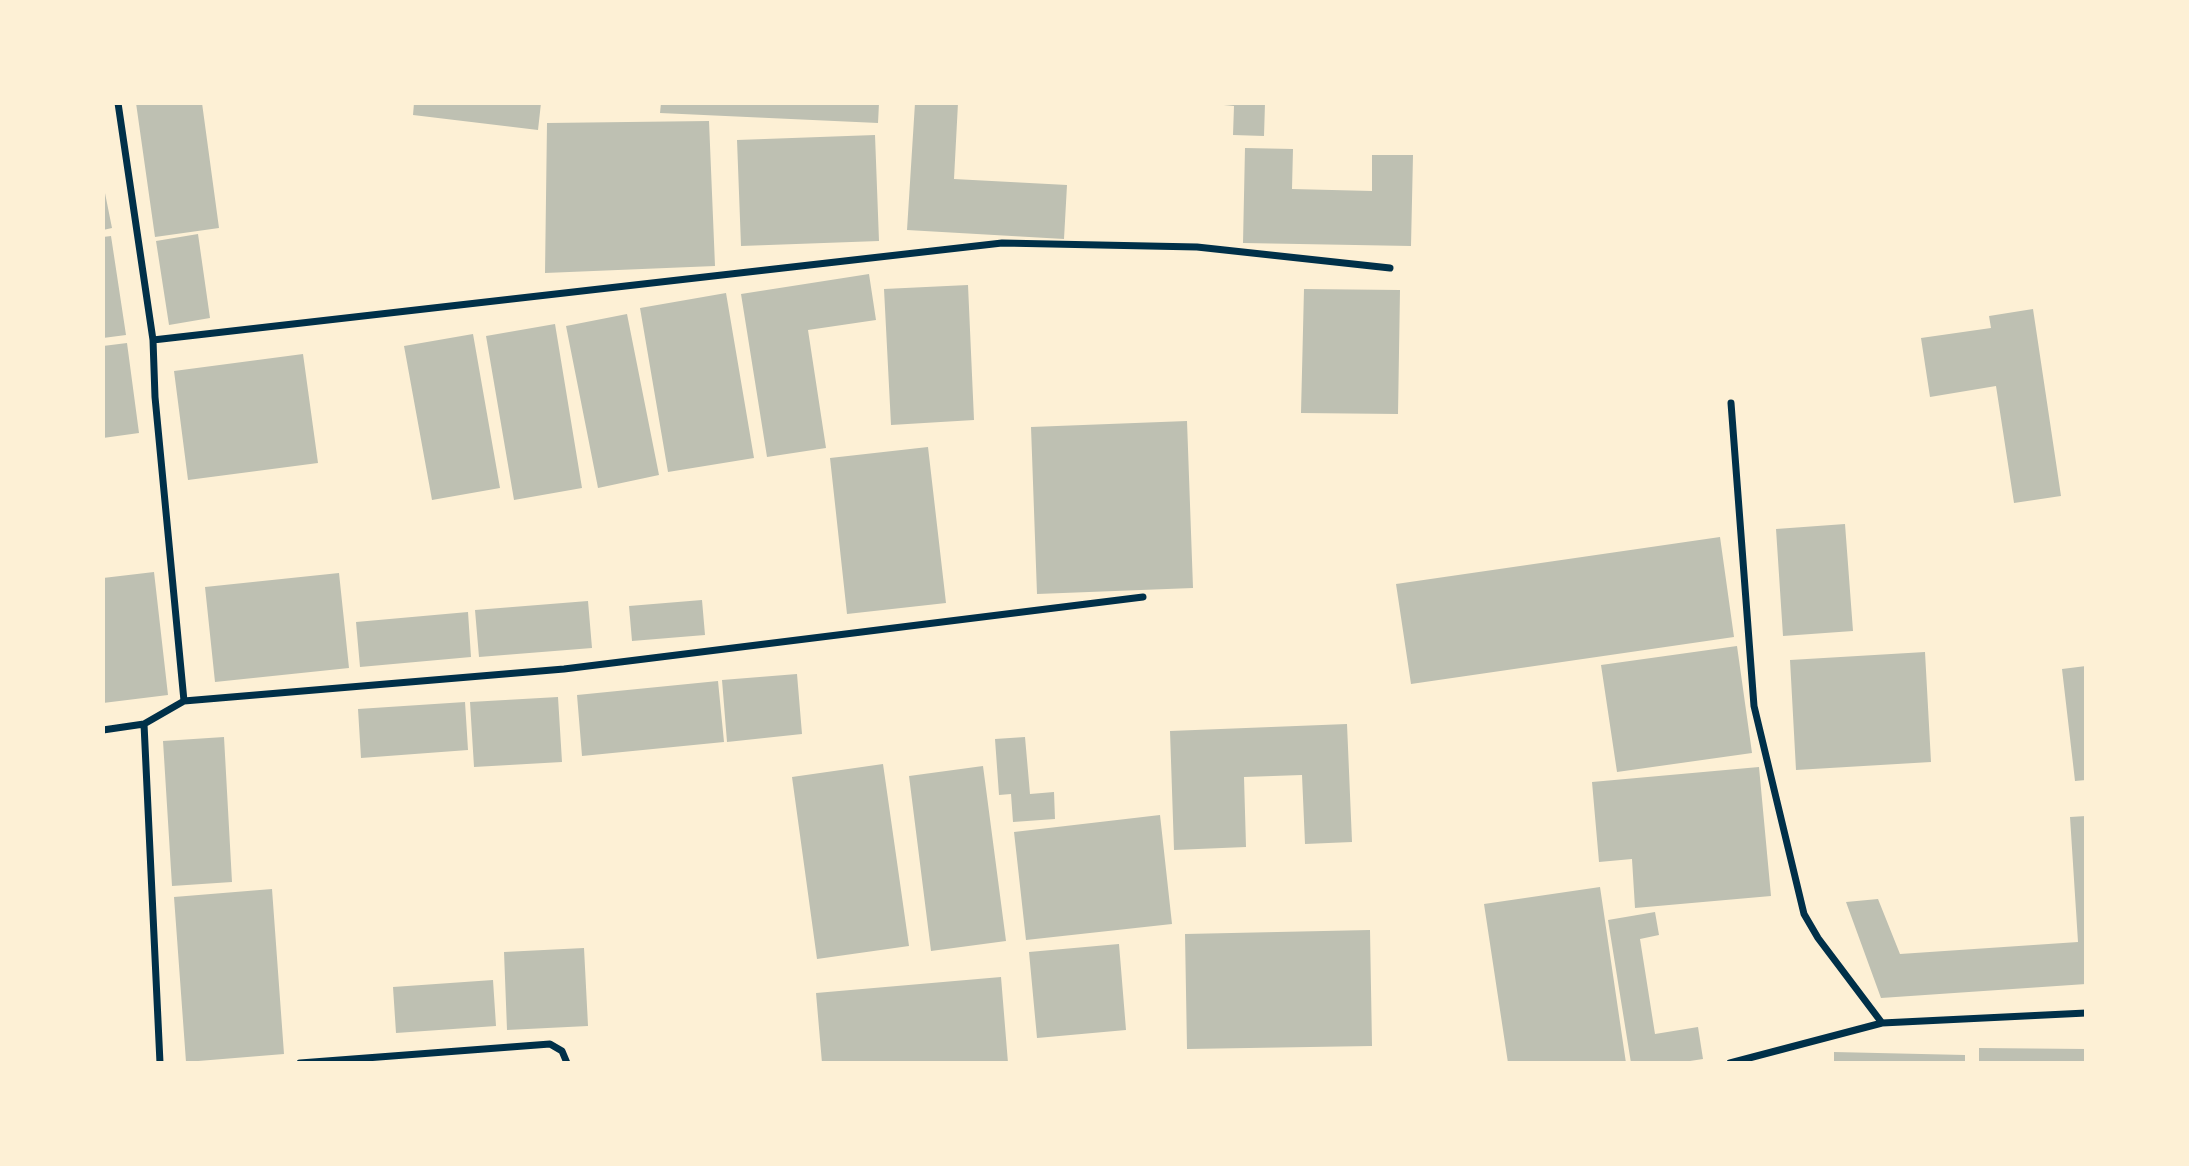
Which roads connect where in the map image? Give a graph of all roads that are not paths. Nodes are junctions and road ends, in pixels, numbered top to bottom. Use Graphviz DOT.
graph roads {
  1 [pos="118,103"];
  2 [pos="1390,268"];
  3 [pos="153,340"];
  4 [pos="1731,403"];
  5 [pos="1143,597"];
  6 [pos="184,701"];
  7 [pos="144,724"];
  8 [pos="103,730"];
  9 [pos="2086,1013"];
  10 [pos="1882,1023"];
  11 [pos="160,1063"];
  12 [pos="300,1063"];
  13 [pos="567,1063"];
  14 [pos="1730,1063"];
  1 -- 3 [label="street"];
  2 -- 3 [label="street"];
  3 -- 6 [label="street"];
  4 -- 10 [label="street"];
  5 -- 6 [label="street"];
  6 -- 7 [label="street"];
  7 -- 8 [label="street"];
  7 -- 11 [label="street"];
  9 -- 10 [label="street"];
  10 -- 14 [label="street"];
  12 -- 13 [label="street"];
}
